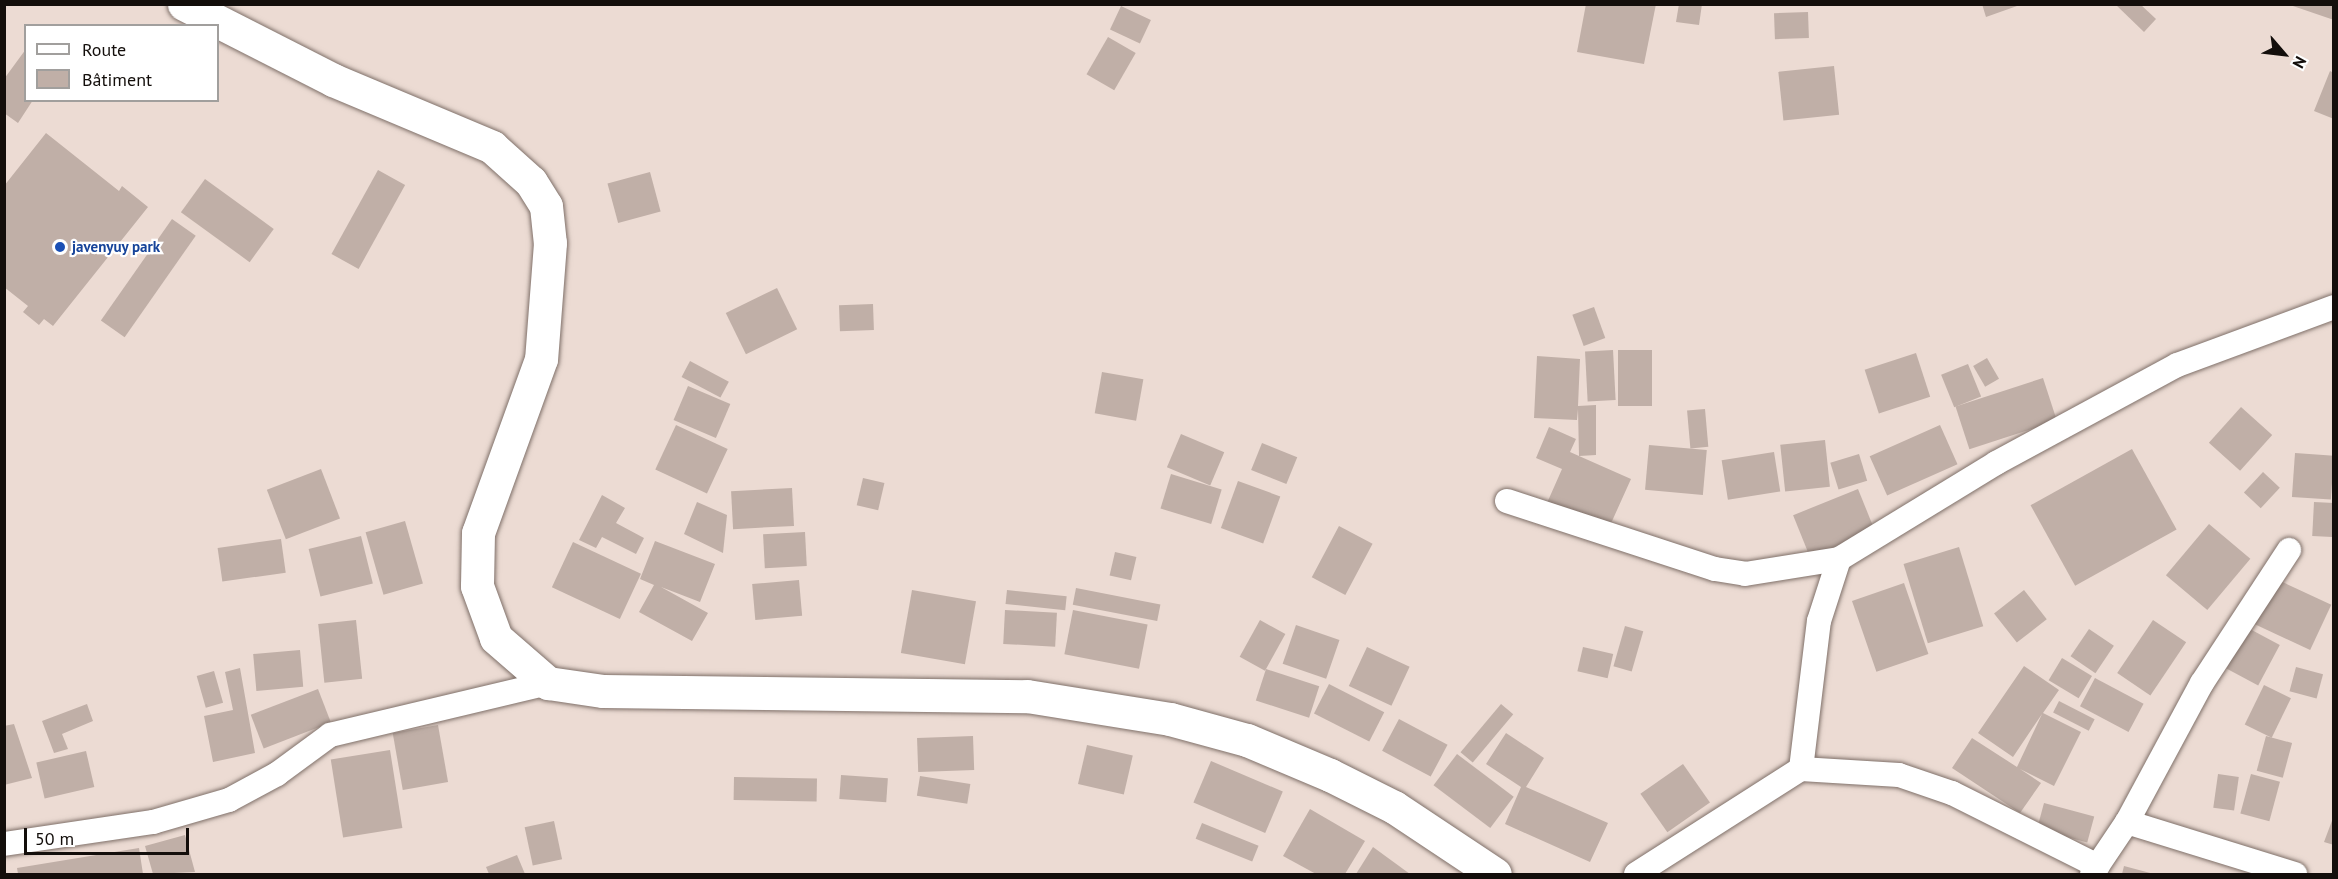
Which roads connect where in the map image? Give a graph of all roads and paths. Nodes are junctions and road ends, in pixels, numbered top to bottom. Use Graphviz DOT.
graph roads {
  1 [pos="184,4"];
  2 [pos="2334,307"];
  3 [pos="1507,501"];
  4 [pos="2289,550"];
  5 [pos="1839,559"];
  6 [pos="548,683"];
  7 [pos="1801,769"];
  8 [pos="2127,822"];
  9 [pos="4,844"];
  10 [pos="2095,870"];
  11 [pos="1496,874"];
  12 [pos="1636,874"];
  13 [pos="2295,874"];
  1 -- 6 [label="main road"];
  2 -- 5 [label="street"];
  3 -- 5 [label="street"];
  4 -- 8 [label="street"];
  5 -- 7 [label="street"];
  6 -- 9 [label="street"];
  6 -- 11 [label="main road"];
  7 -- 10 [label="street"];
  7 -- 12 [label="street"];
  8 -- 10 [label="street"];
  8 -- 13 [label="street"];
}
